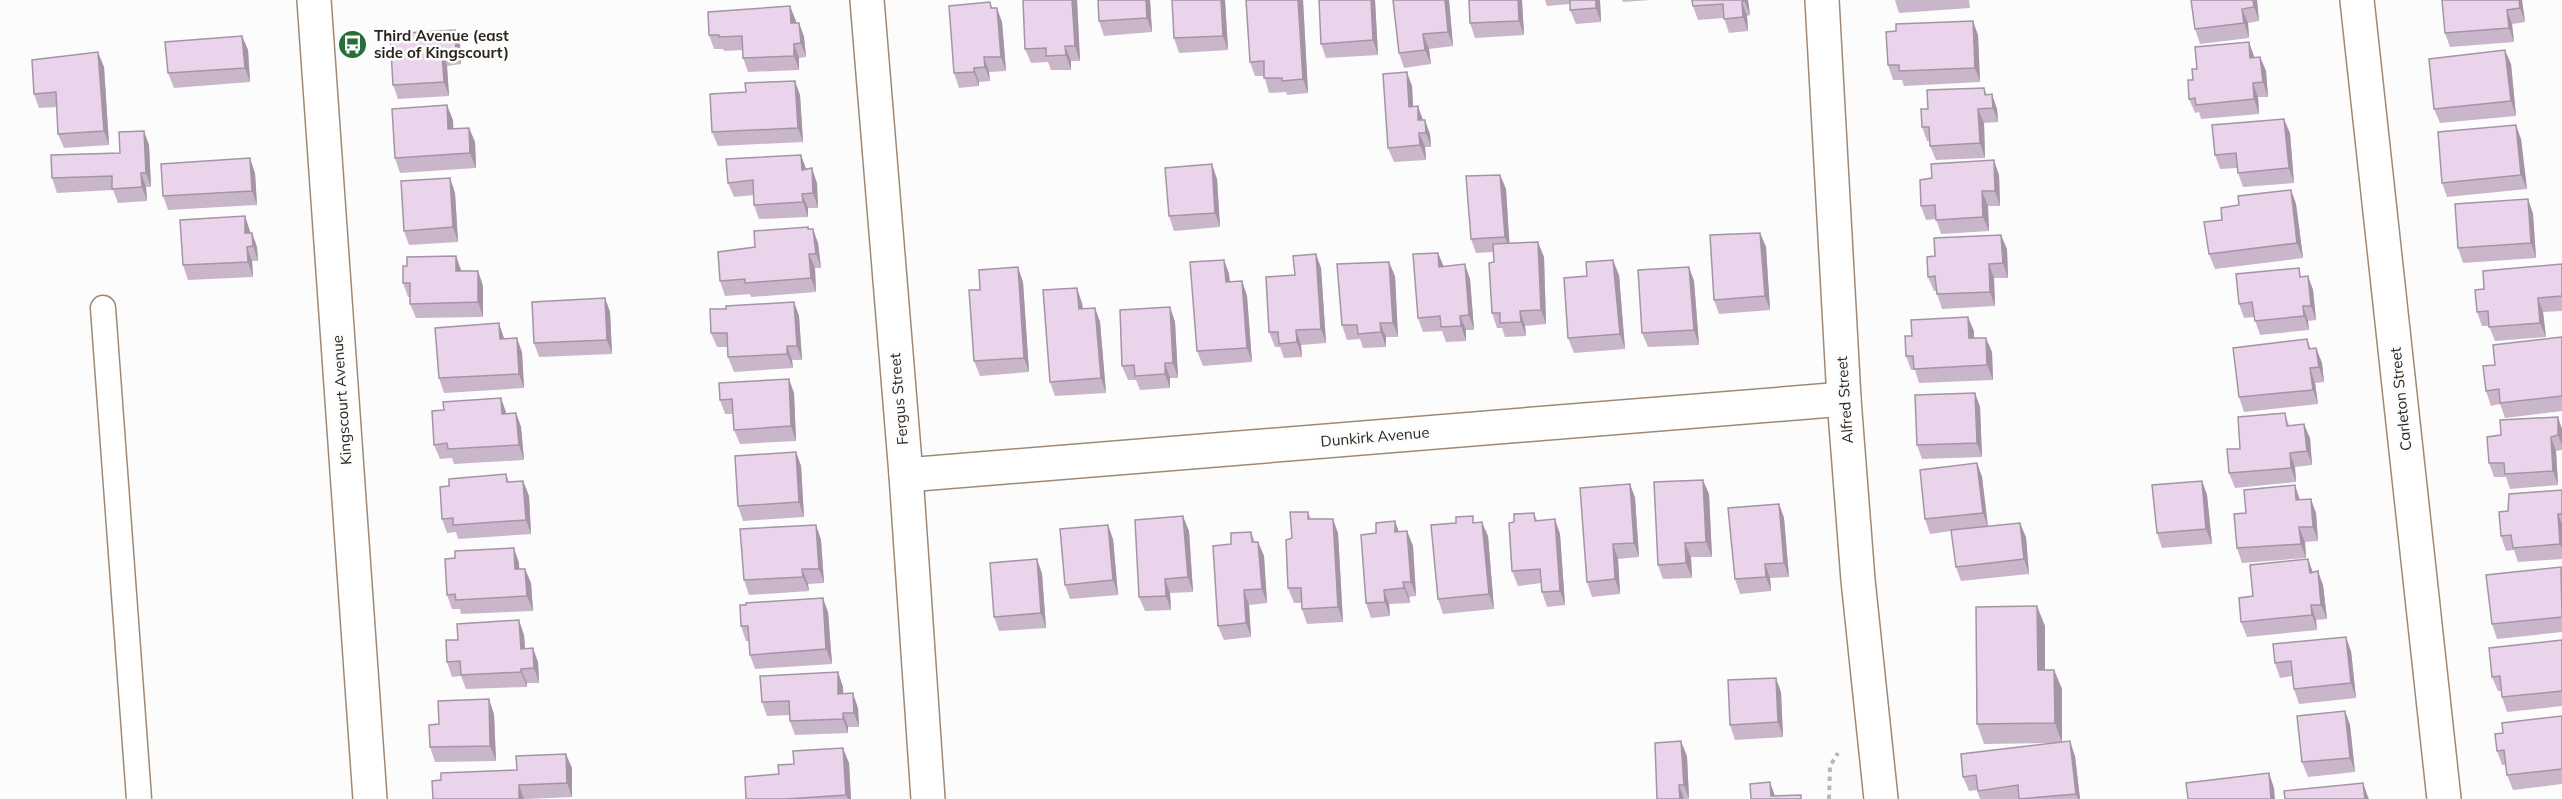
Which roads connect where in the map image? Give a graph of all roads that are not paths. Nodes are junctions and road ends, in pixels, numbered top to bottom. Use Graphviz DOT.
graph roads {
  1 [pos="314,0"];
  2 [pos="867,0"];
  3 [pos="1822,0"];
  4 [pos="2357,0"];
  5 [pos="103,308"];
  6 [pos="1844,399"];
  7 [pos="906,475"];
  8 [pos="139,799"];
  9 [pos="370,799"];
  10 [pos="928,799"];
  11 [pos="1881,799"];
  12 [pos="2444,799"];
  1 -- 9 [label="street, Kingscourt Avenue"];
  2 -- 7 [label="street, Fergus Street"];
  3 -- 6 [label="street, Alfred Street"];
  4 -- 12 [label="street, Carleton Street"];
  5 -- 8 [label="lane"];
  6 -- 7 [label="street, Dunkirk Avenue"];
  6 -- 11 [label="street, Alfred Street"];
  7 -- 10 [label="street, Fergus Street"];
}
